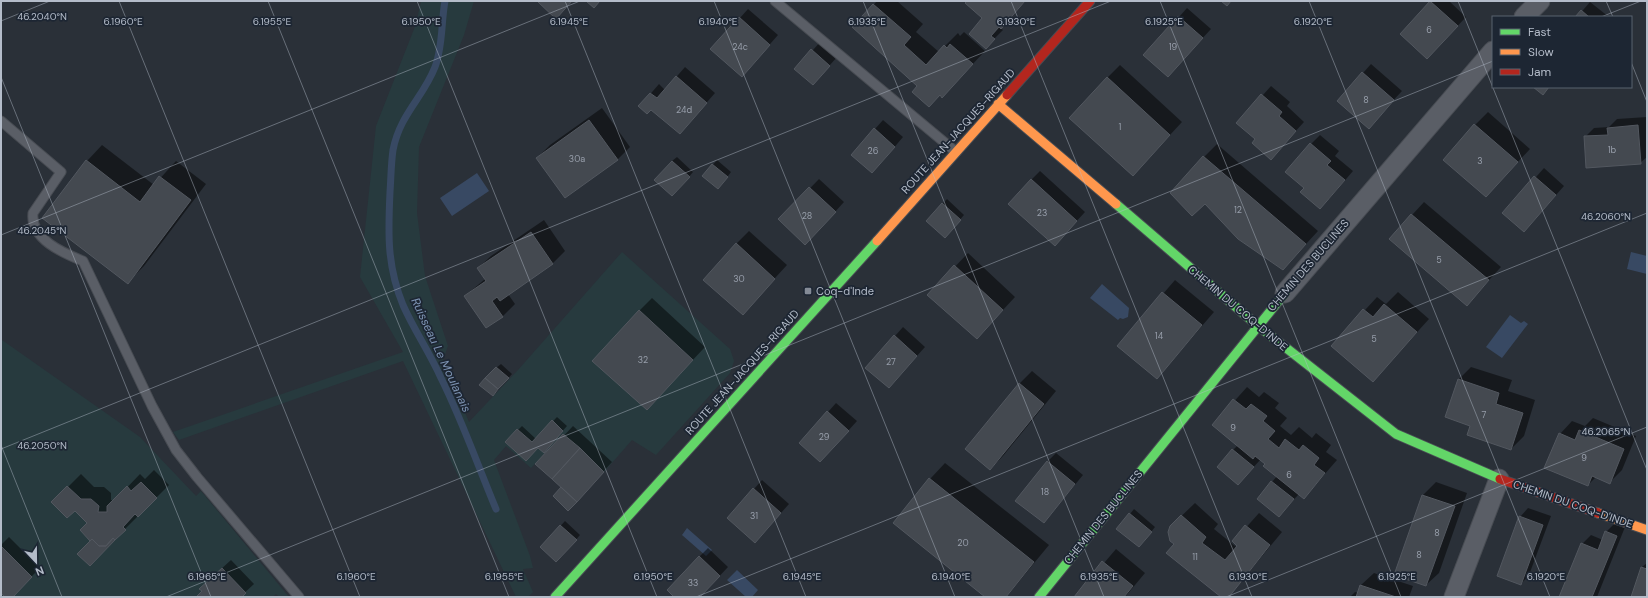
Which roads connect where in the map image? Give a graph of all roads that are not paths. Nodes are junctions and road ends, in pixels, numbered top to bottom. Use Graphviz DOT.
graph roads {
  1 [pos="775,1"];
  2 [pos="1090,1"];
  3 [pos="1540,1"];
  4 [pos="1525,16"];
  5 [pos="1492,52"];
  6 [pos="998,104"];
  7 [pos="1,121"];
  8 [pos="956,152"];
  9 [pos="1285,293"];
  10 [pos="1257,325"];
  11 [pos="1499,479"];
  12 [pos="1647,530"];
  13 [pos="300,597"];
  14 [pos="555,597"];
  15 [pos="1039,597"];
  16 [pos="1454,597"];
  1 -- 8 [label="lane"];
  2 -- 6 [label="street, ROUTE JEAN-JACQUES-RIGAUD"];
  3 -- 4 [label="street"];
  5 -- 9 [label="street, CHEMIN DES BUCLINES"];
  6 -- 8 [label="street, ROUTE JEAN-JACQUES-RIGAUD"];
  6 -- 10 [label="street, CHEMIN DU COQ-D'INDE"];
  7 -- 13 [label="lane"];
  8 -- 14 [label="street, ROUTE JEAN-JACQUES-RIGAUD"];
  9 -- 10 [label="street, CHEMIN DES BUCLINES"];
  10 -- 11 [label="street, CHEMIN DU COQ-D'INDE"];
  10 -- 15 [label="street, CHEMIN DES BUCLINES"];
  11 -- 12 [label="street, CHEMIN DU COQ-D'INDE"];
  11 -- 16 [label="street, CHEMIN DU COQ-D'INDE"];
}
